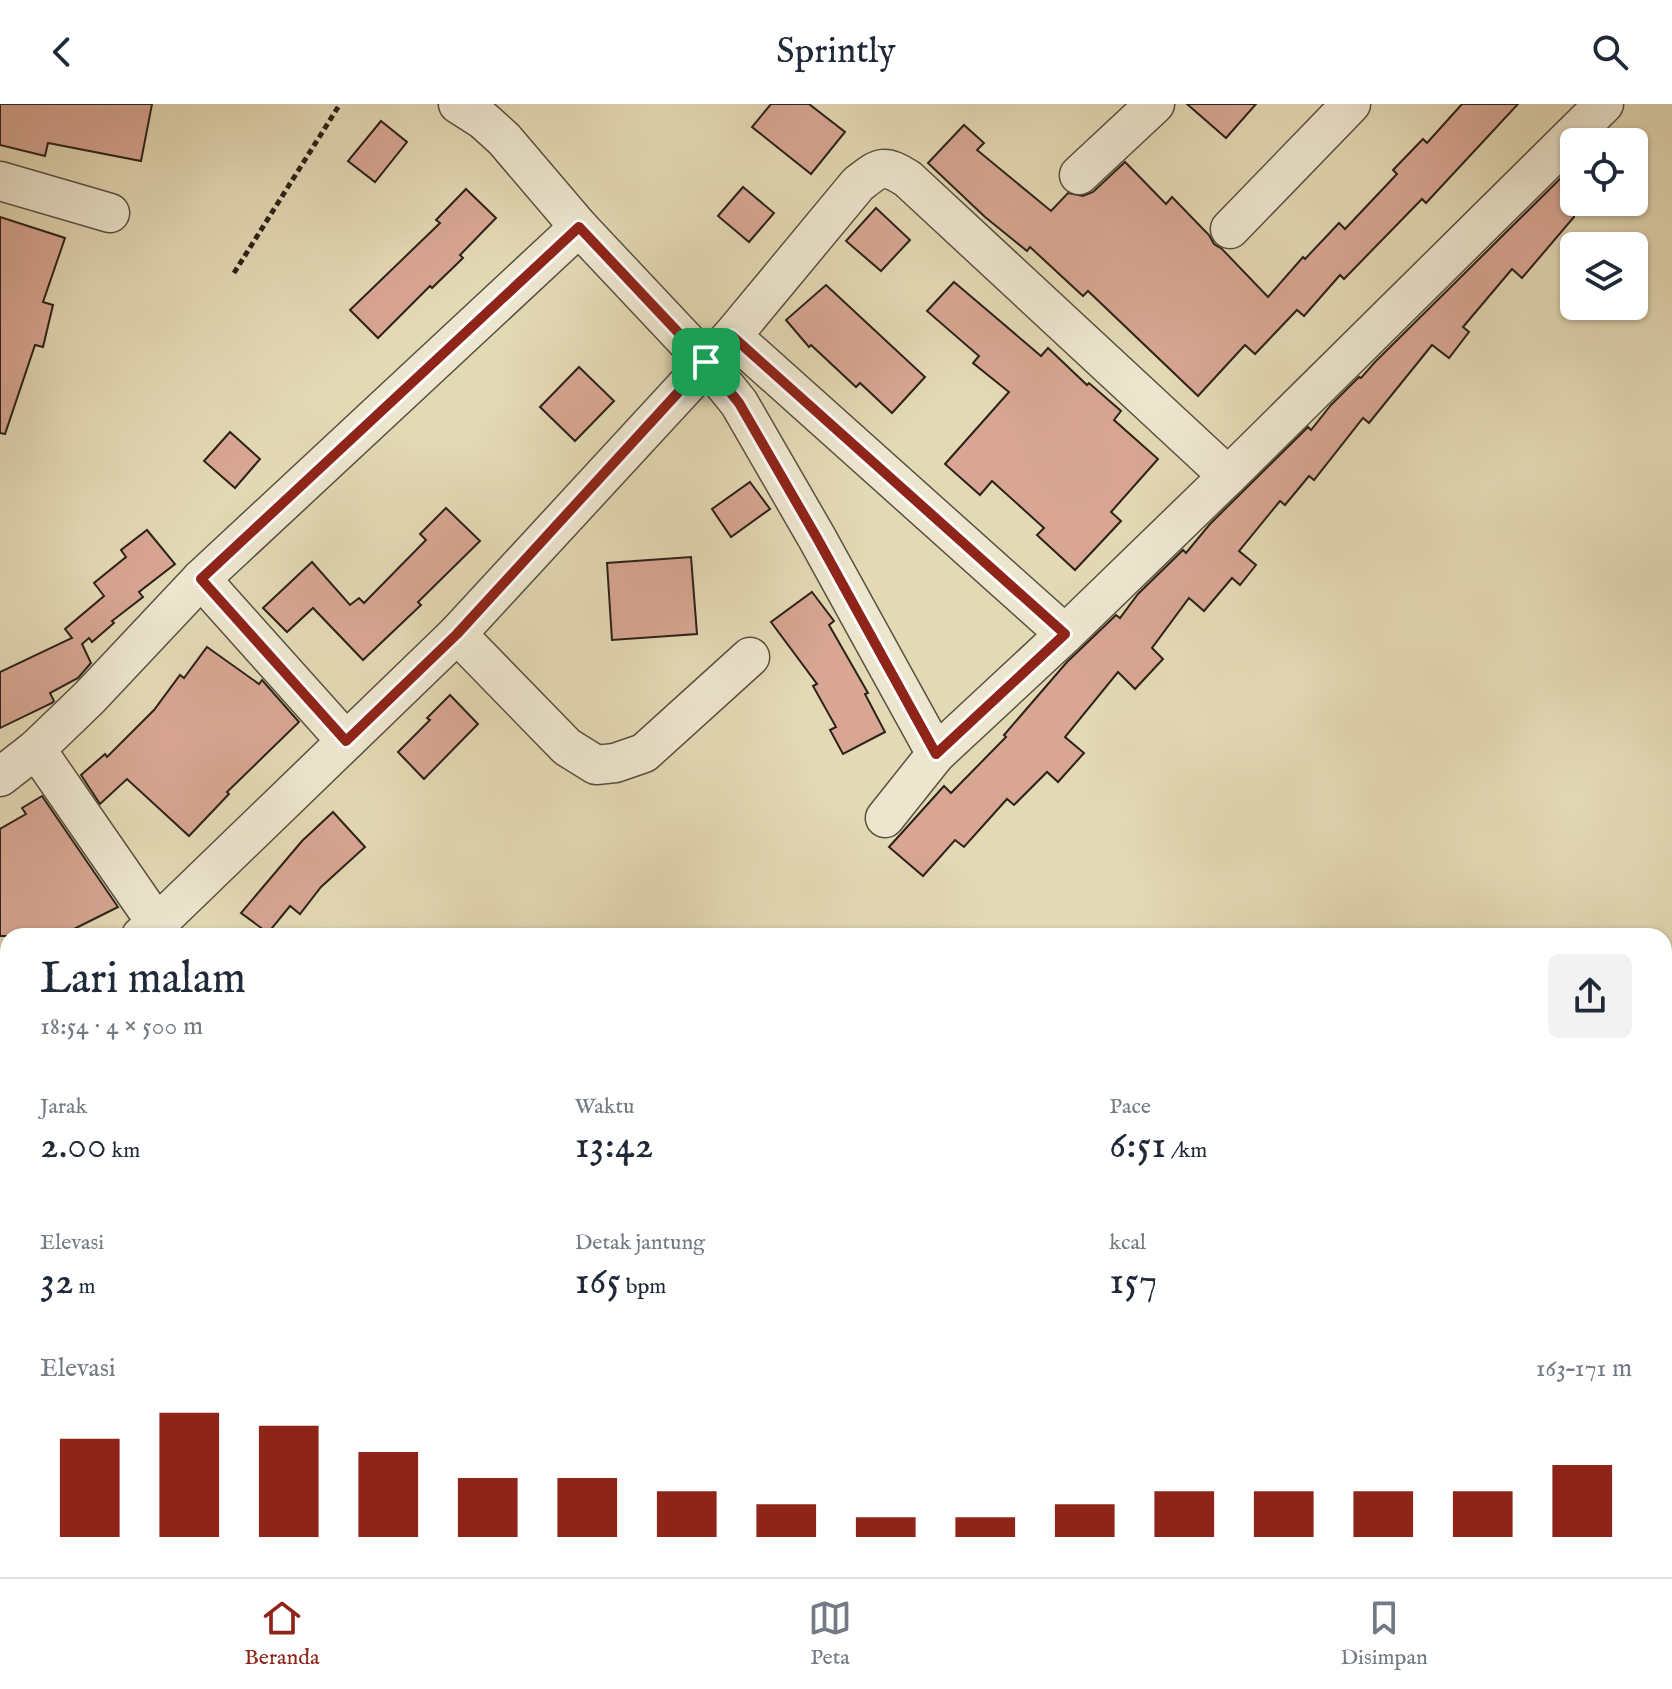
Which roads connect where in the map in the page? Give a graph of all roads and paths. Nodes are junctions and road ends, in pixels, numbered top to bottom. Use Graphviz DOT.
graph roads {
  1 [pos="340,104"];
  2 [pos="458,104"];
  3 [pos="1155,104"];
  4 [pos="1351,104"];
  5 [pos="1604,104"];
  6 [pos="1079,175"];
  7 [pos="0,181"];
  8 [pos="110,213"];
  9 [pos="579,227"];
  10 [pos="1230,229"];
  11 [pos="234,273"];
  12 [pos="719,349"];
  13 [pos="1228,476"];
  14 [pos="201,579"];
  15 [pos="457,634"];
  16 [pos="1065,634"];
  17 [pos="750,657"];
  18 [pos="346,741"];
  19 [pos="36,749"];
  20 [pos="936,754"];
  21 [pos="0,777"];
  22 [pos="885,818"];
  23 [pos="148,928"];
  24 [pos="151,928"];
  1 -- 11 [label="path"];
  2 -- 9 [label="street"];
  3 -- 6 [label="street"];
  4 -- 10 [label="street"];
  5 -- 13 [label="street"];
  7 -- 8 [label="street"];
  9 -- 12 [label="street"];
  9 -- 14 [label="street"];
  12 -- 13 [label="street"];
  12 -- 15 [label="street"];
  12 -- 16 [label="street"];
  12 -- 20 [label="street"];
  13 -- 16 [label="street"];
  14 -- 18 [label="street"];
  14 -- 19 [label="street"];
  15 -- 17 [label="street"];
  15 -- 18 [label="street"];
  16 -- 20 [label="street"];
  18 -- 24 [label="street"];
  19 -- 21 [label="street"];
  19 -- 23 [label="street"];
  20 -- 22 [label="street"];
}
